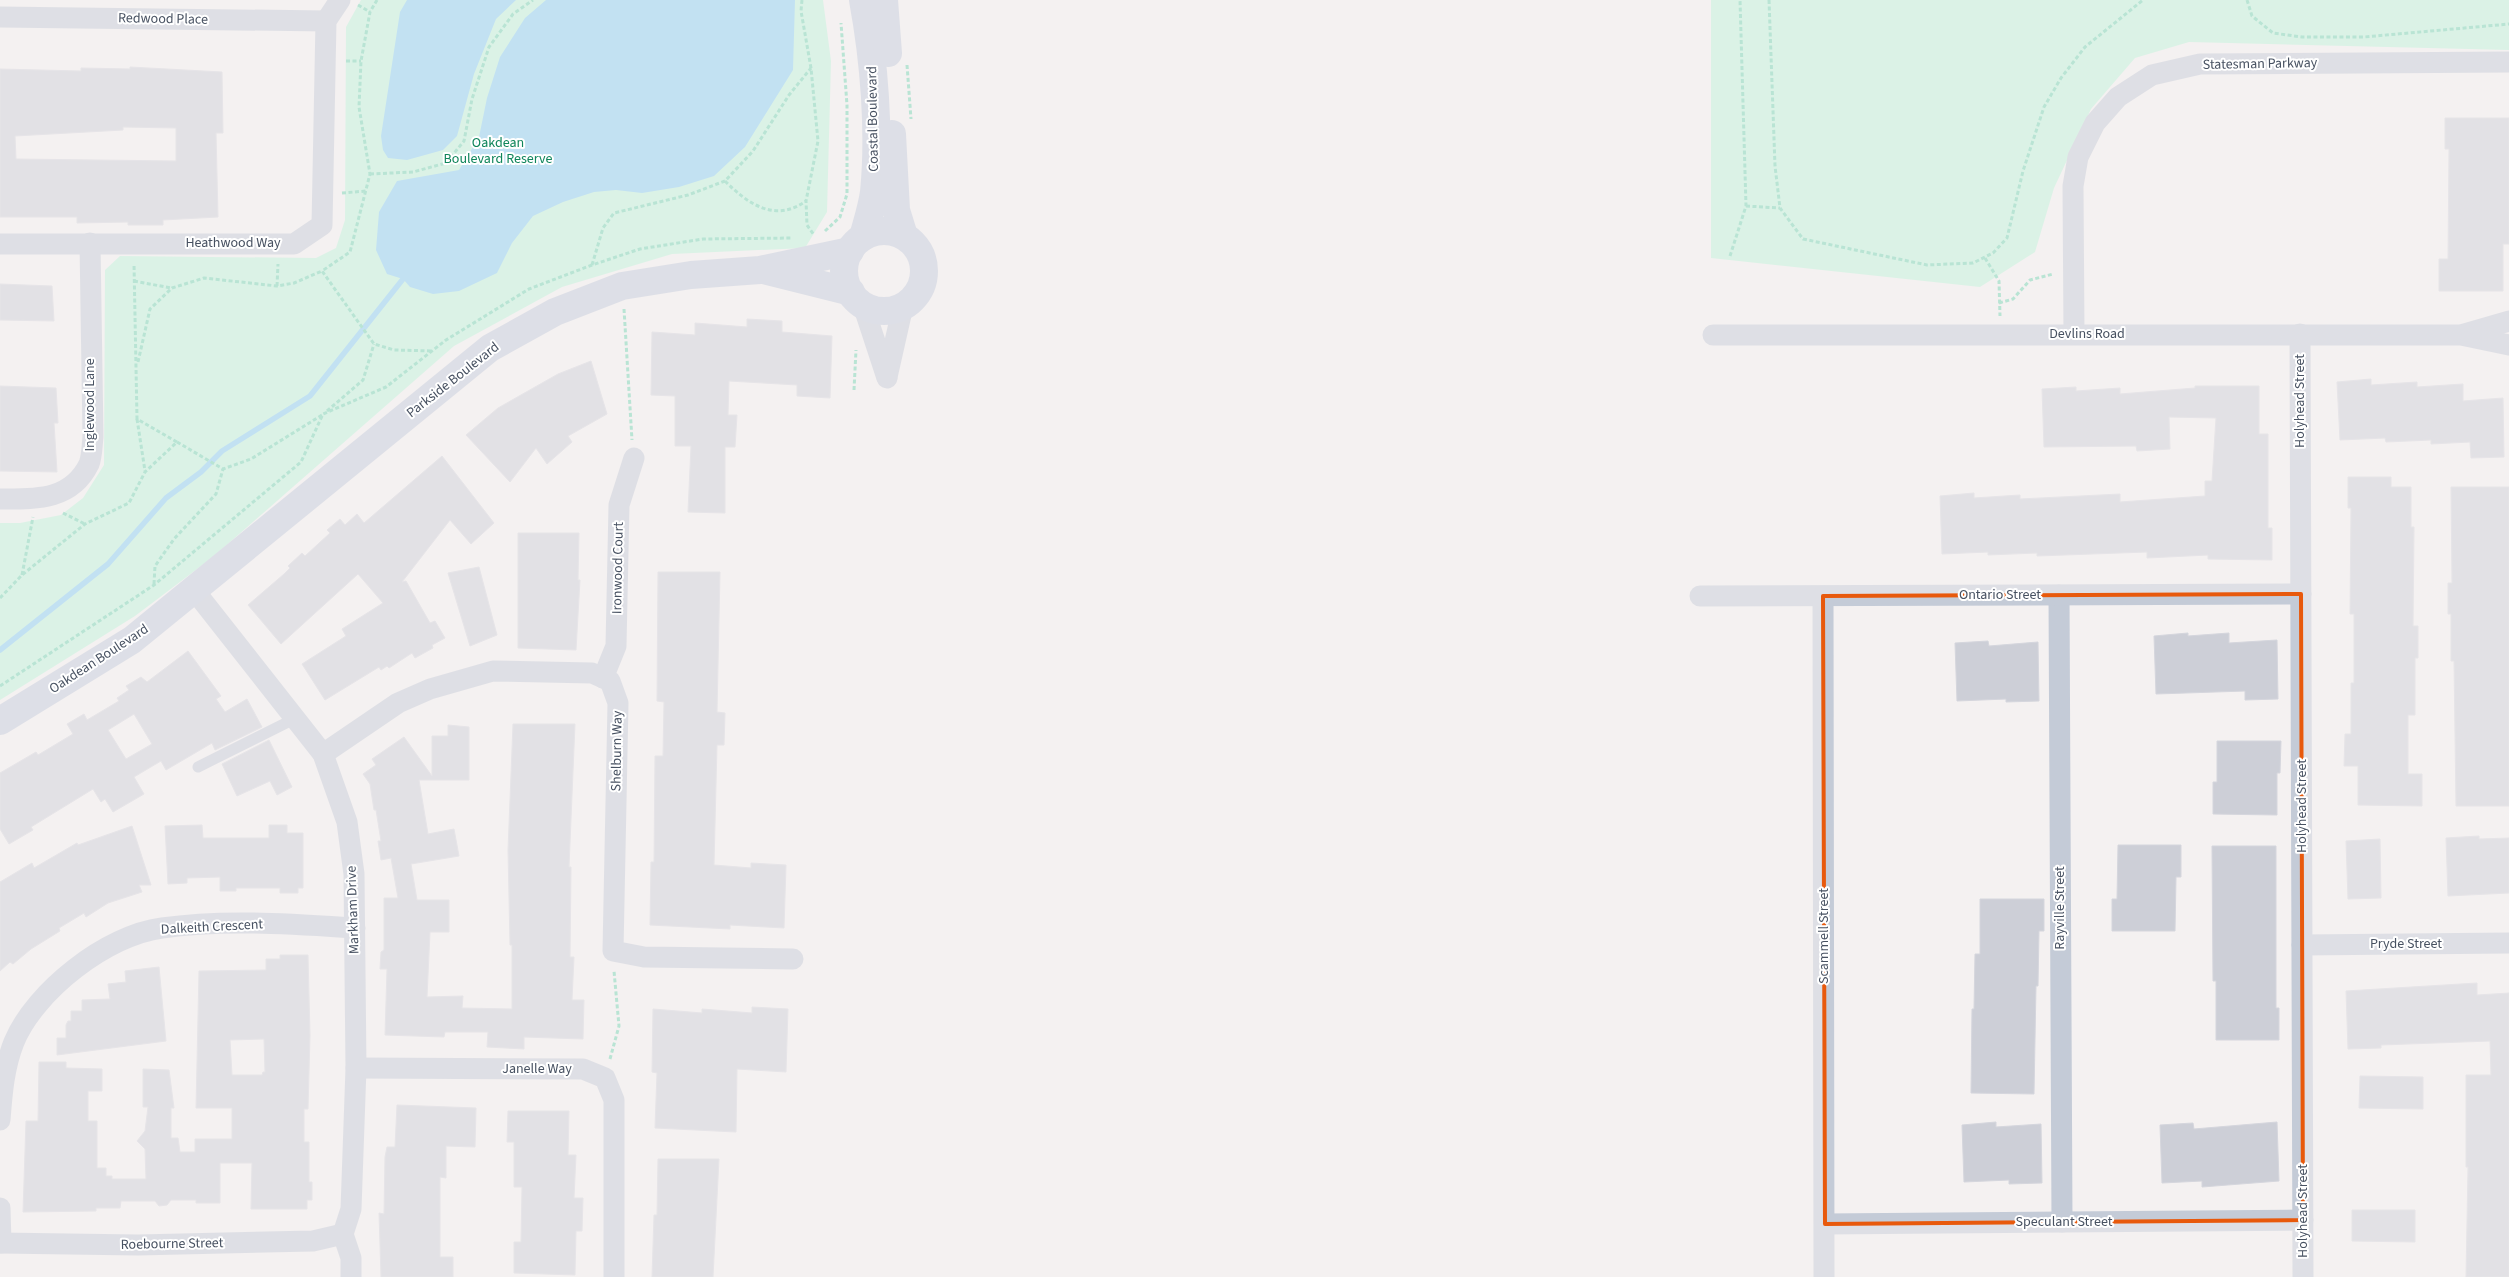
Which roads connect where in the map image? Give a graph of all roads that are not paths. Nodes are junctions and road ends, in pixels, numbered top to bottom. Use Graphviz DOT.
graph roads {
  1 [pos="340,0"];
  2 [pos="863,0"];
  3 [pos="884,0"];
  4 [pos="0,17"];
  5 [pos="326,21"];
  6 [pos="2509,62"];
  7 [pos="904,236"];
  8 [pos="0,244"];
  9 [pos="90,244"];
  10 [pos="857,244"];
  11 [pos="760,270"];
  12 [pos="857,298"];
  13 [pos="903,306"];
  14 [pos="2509,321"];
  15 [pos="2074,334"];
  16 [pos="2300,334"];
  17 [pos="1713,335"];
  18 [pos="2461,335"];
  19 [pos="2509,345"];
  20 [pos="634,458"];
  21 [pos="0,499"];
  22 [pos="194,590"];
  23 [pos="2301,594"];
  24 [pos="2059,595"];
  25 [pos="1700,596"];
  26 [pos="1823,596"];
  27 [pos="603,678"];
  28 [pos="296,718"];
  29 [pos="0,721"];
  30 [pos="323,754"];
  31 [pos="198,767"];
  32 [pos="354,928"];
  33 [pos="2509,943"];
  34 [pos="2302,945"];
  35 [pos="792,959"];
  36 [pos="356,1068"];
  37 [pos="0,1120"];
  38 [pos="0,1208"];
  39 [pos="2303,1220"];
  40 [pos="2062,1222"];
  41 [pos="1825,1224"];
  42 [pos="343,1234"];
  43 [pos="0,1243"];
  44 [pos="352,1277"];
  45 [pos="614,1277"];
  46 [pos="1824,1277"];
  47 [pos="2303,1277"];
  1 -- 5 [label="street"];
  2 -- 10 [label="street, Coastal Boulevard"];
  3 -- 7 [label="street, Coastal Boulevard"];
  4 -- 5 [label="street, Redwood Place"];
  5 -- 9 [label="street, Heathwood Way"];
  6 -- 15 [label="street, Statesman Parkway"];
  7 -- 10 [label="street"];
  7 -- 13 [label="street"];
  8 -- 9 [label="street, Heathwood Way"];
  9 -- 21 [label="street, Inglewood Lane"];
  10 -- 11 [label="street, Parkside Boulevard"];
  10 -- 12 [label="street"];
  11 -- 12 [label="street, Parkside Boulevard"];
  11 -- 22 [label="street, Parkside Boulevard"];
  12 -- 13 [label="street"];
  12 -- 13 [label="street"];
  14 -- 18 [label="street, Devlins Road"];
  15 -- 16 [label="street, Devlins Road"];
  15 -- 17 [label="street, Devlins Road"];
  16 -- 18 [label="street, Devlins Road"];
  16 -- 23 [label="street, Holyhead Street"];
  18 -- 19 [label="street, Devlins Road"];
  20 -- 27 [label="street, Ironwood Court"];
  22 -- 28 [label="street, Markham Drive"];
  22 -- 29 [label="street, Oakdean Boulevard"];
  23 -- 24 [label="street, Ontario Street"];
  23 -- 34 [label="street, Holyhead Street"];
  24 -- 26 [label="street, Ontario Street"];
  24 -- 40 [label="street, Rayville Street"];
  25 -- 26 [label="street, Ontario Street"];
  26 -- 41 [label="street, Scammell Street"];
  27 -- 30 [label="street"];
  27 -- 35 [label="street, Shelburn Way"];
  28 -- 30 [label="street, Markham Drive"];
  28 -- 31 [label="lane"];
  30 -- 32 [label="street, Markham Drive"];
  32 -- 36 [label="street, Markham Drive"];
  32 -- 37 [label="street, Dalkeith Crescent"];
  33 -- 34 [label="street, Pryde Street"];
  34 -- 39 [label="street, Holyhead Street"];
  36 -- 42 [label="street, Markham Drive"];
  36 -- 45 [label="street, Janelle Way"];
  38 -- 43 [label="street"];
  39 -- 40 [label="street, Speculant Street"];
  39 -- 47 [label="street, Holyhead Street"];
  40 -- 41 [label="street, Speculant Street"];
  41 -- 46 [label="street, Scammell Street"];
  42 -- 43 [label="street, Roebourne Street"];
  42 -- 44 [label="street"];
}
